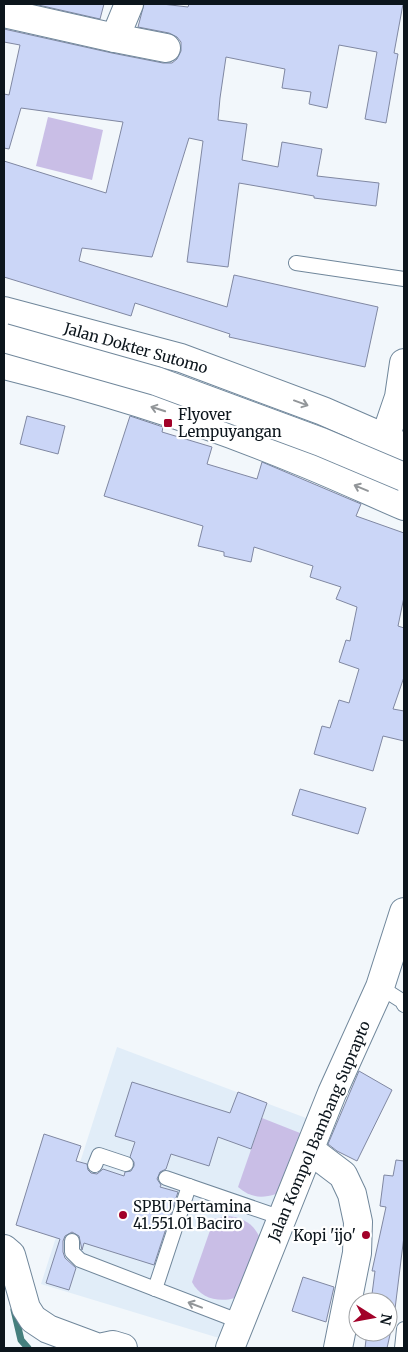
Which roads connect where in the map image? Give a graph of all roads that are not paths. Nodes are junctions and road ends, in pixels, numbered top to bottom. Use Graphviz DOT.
graph roads {
  1 [pos="129,4"];
  2 [pos="4,13"];
  3 [pos="115,38"];
  4 [pos="166,48"];
  5 [pos="296,263"];
  6 [pos="404,279"];
  7 [pos="4,310"];
  8 [pos="4,338"];
  9 [pos="404,363"];
  10 [pos="4,365"];
  11 [pos="259,388"];
  12 [pos="243,439"];
  13 [pos="395,443"];
  14 [pos="319,469"];
  15 [pos="404,477"];
  16 [pos="404,506"];
  17 [pos="404,912"];
  18 [pos="380,987"];
  19 [pos="404,1006"];
  20 [pos="310,1150"];
  21 [pos="126,1164"];
  22 [pos="95,1165"];
  23 [pos="166,1178"];
  24 [pos="189,1186"];
  25 [pos="282,1218"];
  26 [pos="72,1241"];
  27 [pos="4,1249"];
  28 [pos="155,1289"];
  29 [pos="241,1322"];
  30 [pos="404,1329"];
  31 [pos="123,1348"];
  32 [pos="230,1348"];
  33 [pos="338,1348"];
  34 [pos="402,1348"];
  1 -- 3 [label="street"];
  2 -- 3 [label="street"];
  3 -- 4 [label="street"];
  5 -- 6 [label="lane"];
  7 -- 11 [label="street, Jalan Dokter Sutomo"];
  8 -- 15 [label="street, Jalan Dokter Sutomo, bridge"];
  9 -- 13 [label="street"];
  12 -- 10 [label="street, one-way"];
  11 -- 12 [label="street"];
  11 -- 13 [label="street, Jalan Dokter Sutomo, one-way"];
  12 -- 14 [label="street"];
  13 -- 14 [label="street"];
  16 -- 14 [label="street, one-way"];
  17 -- 18 [label="street, Jalan Kompol Bambang Suprapto"];
  18 -- 19 [label="lane"];
  18 -- 20 [label="street, Jalan Kompol Bambang Suprapto"];
  20 -- 25 [label="street, Jalan Kompol Bambang Suprapto"];
  20 -- 33 [label="street"];
  21 -- 22 [label="lane"];
  23 -- 24 [label="lane"];
  24 -- 25 [label="lane"];
  24 -- 28 [label="lane"];
  25 -- 29 [label="street, Jalan Kompol Bambang Suprapto"];
  26 -- 28 [label="lane"];
  27 -- 31 [label="street"];
  29 -- 28 [label="lane, one-way"];
  29 -- 32 [label="street, Jalan Kompol Bambang Suprapto"];
  30 -- 34 [label="lane"];
}
